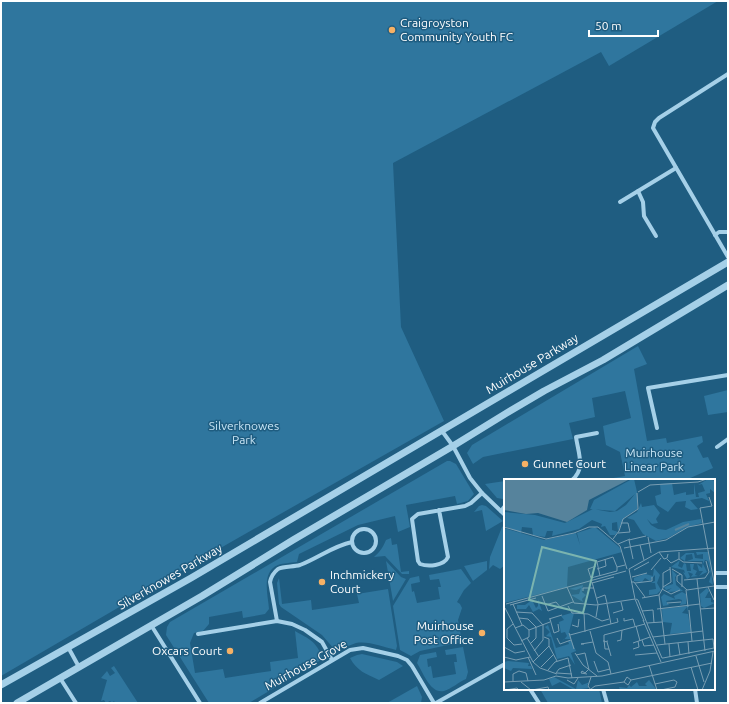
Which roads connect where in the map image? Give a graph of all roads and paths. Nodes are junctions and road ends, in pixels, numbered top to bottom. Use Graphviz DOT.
graph roads {
  1 [pos="728,74"];
  2 [pos="676,168"];
  3 [pos="638,191"];
  4 [pos="620,202"];
  5 [pos="728,232"];
  6 [pos="715,235"];
  7 [pos="656,236"];
  8 [pos="728,257"];
  9 [pos="728,262"];
  10 [pos="728,285"];
  11 [pos="728,375"];
  12 [pos="657,428"];
  13 [pos="442,431"];
  14 [pos="597,433"];
  15 [pos="728,439"];
  16 [pos="453,446"];
  17 [pos="717,447"];
  18 [pos="573,479"];
  19 [pos="348,486"];
  20 [pos="482,493"];
  21 [pos="504,507"];
  22 [pos="440,510"];
  23 [pos="501,511"];
  24 [pos="504,514"];
  25 [pos="352,542"];
  26 [pos="715,573"];
  27 [pos="728,573"];
  28 [pos="715,587"];
  29 [pos="728,587"];
  30 [pos="277,621"];
  31 [pos="151,626"];
  32 [pos="198,634"];
  33 [pos="68,647"];
  34 [pos="332,660"];
  35 [pos="504,665"];
  36 [pos="79,667"];
  37 [pos="60,678"];
  38 [pos="1,685"];
  39 [pos="531,690"];
  40 [pos="603,690"];
  41 [pos="695,690"];
  42 [pos="17,703"];
  43 [pos="76,703"];
  44 [pos="200,703"];
  45 [pos="260,703"];
  46 [pos="435,703"];
  47 [pos="539,703"];
  48 [pos="607,703"];
  49 [pos="697,703"];
  1 -- 2 [label="street"];
  2 -- 3 [label="street"];
  2 -- 6 [label="street"];
  3 -- 4 [label="street"];
  3 -- 7 [label="street"];
  5 -- 6 [label="street"];
  6 -- 8 [label="street"];
  9 -- 13 [label="street, Muirhouse Parkway"];
  10 -- 16 [label="street"];
  11 -- 12 [label="street"];
  13 -- 16 [label="street"];
  13 -- 19 [label="street, Muirhouse Parkway"];
  14 -- 18 [label="street"];
  15 -- 17 [label="street"];
  16 -- 20 [label="street"];
  16 -- 31 [label="street"];
  19 -- 33 [label="street, Silverknowes Parkway"];
  20 -- 22 [label="street"];
  20 -- 23 [label="street"];
  21 -- 23 [label="street"];
  22 -- 22 [label="street"];
  23 -- 24 [label="street"];
  25 -- 25 [label="street"];
  25 -- 30 [label="street"];
  26 -- 27 [label="street"];
  28 -- 29 [label="street"];
  30 -- 32 [label="street"];
  30 -- 34 [label="street"];
  31 -- 36 [label="street"];
  31 -- 44 [label="street"];
  33 -- 36 [label="street"];
  33 -- 38 [label="street, Silverknowes Parkway"];
  34 -- 45 [label="street, Muirhouse Grove"];
  34 -- 46 [label="street, Muirhouse Grove"];
  35 -- 46 [label="street"];
  36 -- 37 [label="street"];
  37 -- 42 [label="street"];
  37 -- 43 [label="street"];
  39 -- 47 [label="street"];
  40 -- 48 [label="street"];
  41 -- 49 [label="street"];
}
